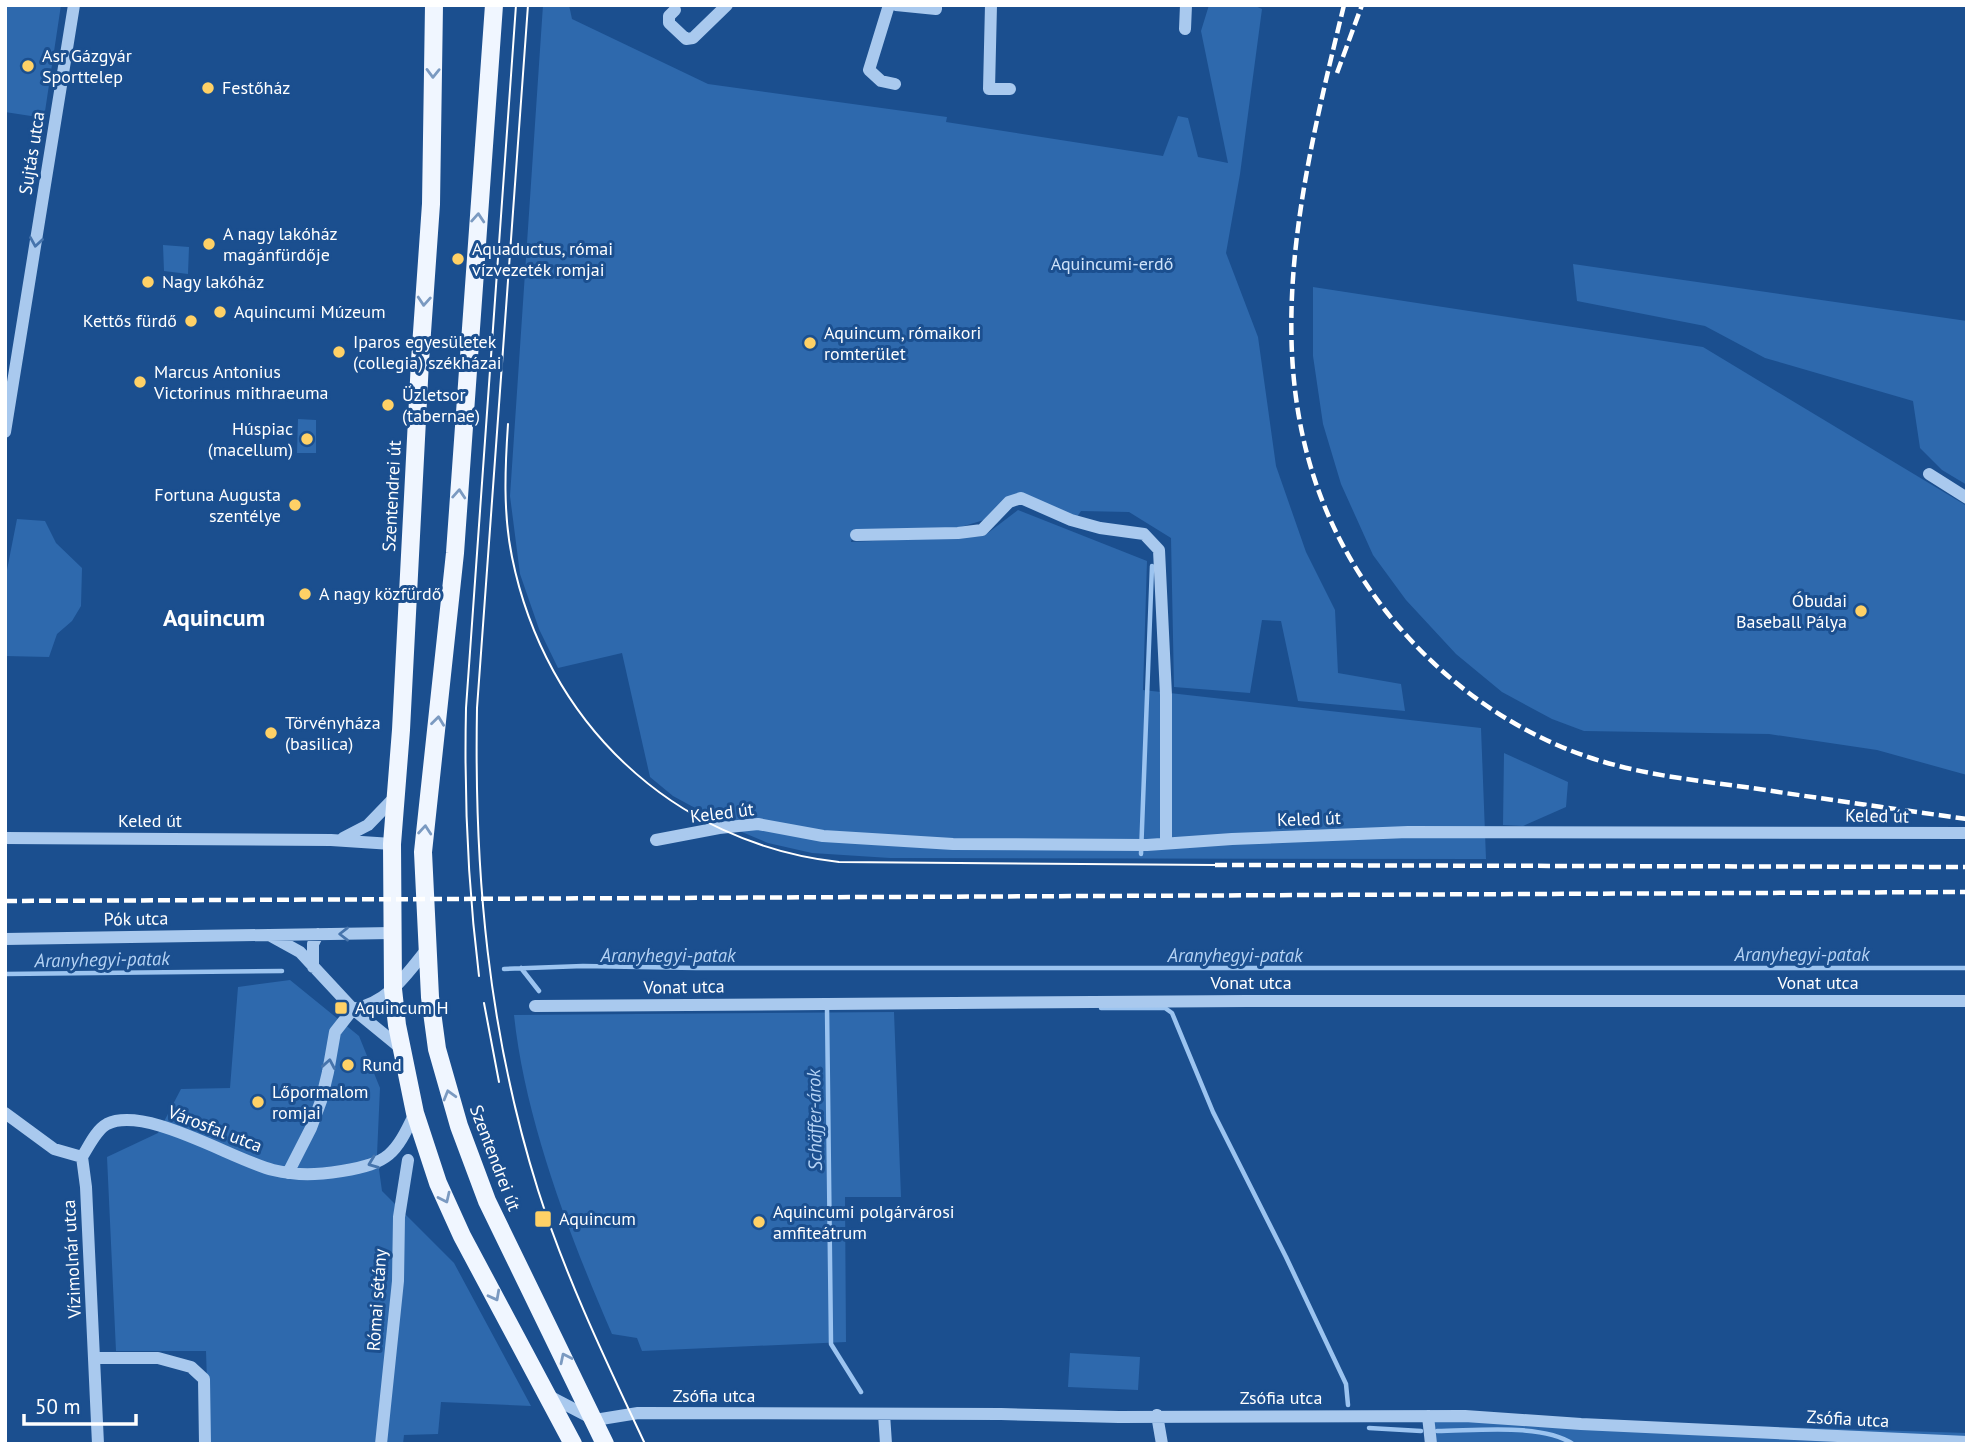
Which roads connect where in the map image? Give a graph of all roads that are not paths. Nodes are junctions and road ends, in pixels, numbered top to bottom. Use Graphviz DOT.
graph roads {
  1 [pos="74,5"];
  2 [pos="434,5"];
  3 [pos="494,5"];
  4 [pos="727,5"];
  5 [pos="889,5"];
  6 [pos="896,5"];
  7 [pos="936,5"];
  8 [pos="991,5"];
  9 [pos="1186,5"];
  10 [pos="675,10"];
  11 [pos="1185,29"];
  12 [pos="895,84"];
  13 [pos="1010,89"];
  14 [pos="5,432"];
  15 [pos="1929,474"];
  16 [pos="1967,498"];
  17 [pos="856,535"];
  18 [pos="396,796"];
  19 [pos="1967,833"];
  20 [pos="5,838"];
  21 [pos="336,840"];
  22 [pos="656,840"];
  23 [pos="1166,843"];
  24 [pos="392,844"];
  25 [pos="392,933"];
  26 [pos="267,934"];
  27 [pos="318,934"];
  28 [pos="5,939"];
  29 [pos="427,949"];
  30 [pos="313,967"];
  31 [pos="393,989"];
  32 [pos="1967,1001"];
  33 [pos="535,1006"];
  34 [pos="353,1009"];
  35 [pos="402,1049"];
  36 [pos="5,1113"];
  37 [pos="415,1113"];
  38 [pos="82,1157"];
  39 [pos="408,1160"];
  40 [pos="288,1173"];
  41 [pos="94,1358"];
  42 [pos="549,1396"];
  43 [pos="884,1413"];
  44 [pos="1157,1415"];
  45 [pos="1428,1416"];
  46 [pos="594,1420"];
  47 [pos="1967,1441"];
  48 [pos="98,1444"];
  49 [pos="205,1444"];
  50 [pos="382,1444"];
  51 [pos="573,1444"];
  52 [pos="592,1444"];
  53 [pos="605,1444"];
  54 [pos="886,1444"];
  55 [pos="1162,1444"];
  56 [pos="1431,1444"];
  1 -- 14 [label="street, Sujtás utca, one-way"];
  2 -- 18 [label="main road, Szentendrei út, one-way"];
  29 -- 3 [label="main road, Szentendrei út, one-way"];
  4 -- 10 [label="street"];
  5 -- 12 [label="street"];
  6 -- 7 [label="street"];
  8 -- 13 [label="street"];
  9 -- 11 [label="street"];
  15 -- 16 [label="street"];
  17 -- 23 [label="street"];
  18 -- 21 [label="street, Keled út"];
  18 -- 24 [label="main road, Szentendrei út"];
  19 -- 23 [label="street, Keled út"];
  20 -- 21 [label="street, Keled út"];
  21 -- 24 [label="street, Keled út"];
  22 -- 23 [label="street, Keled út"];
  24 -- 25 [label="main road, Szentendrei út"];
  25 -- 27 [label="street, Pók utca, one-way"];
  25 -- 31 [label="main road, Szentendrei út"];
  26 -- 27 [label="street, Pók utca"];
  26 -- 28 [label="street, Pók utca"];
  26 -- 30 [label="street, Pók utca"];
  27 -- 30 [label="street"];
  29 -- 31 [label="street"];
  46 -- 29 [label="main road, Szentendrei út, one-way"];
  30 -- 34 [label="street, Pók utca"];
  31 -- 34 [label="street"];
  31 -- 35 [label="main road, Szentendrei út"];
  32 -- 33 [label="street, Vonat utca"];
  34 -- 35 [label="street, Pók utca"];
  40 -- 34 [label="street, one-way"];
  35 -- 37 [label="main road, Szentendrei út"];
  36 -- 38 [label="street"];
  37 -- 40 [label="street, Városfal utca, one-way"];
  37 -- 42 [label="main road, Szentendrei út, one-way"];
  38 -- 40 [label="street, Városfal utca"];
  38 -- 41 [label="street, Vízimolnár utca"];
  39 -- 50 [label="street, Római sétány"];
  41 -- 48 [label="street, Vízimolnár utca"];
  41 -- 49 [label="street"];
  42 -- 46 [label="street"];
  42 -- 51 [label="main road, Szentendrei út"];
  43 -- 44 [label="street, Zsófia utca"];
  43 -- 46 [label="street, Zsófia utca"];
  43 -- 54 [label="street"];
  44 -- 45 [label="street, Zsófia utca"];
  44 -- 55 [label="street"];
  45 -- 47 [label="street, Zsófia utca"];
  45 -- 56 [label="street"];
  46 -- 52 [label="street"];
  46 -- 53 [label="main road, Szentendrei út"];
}
